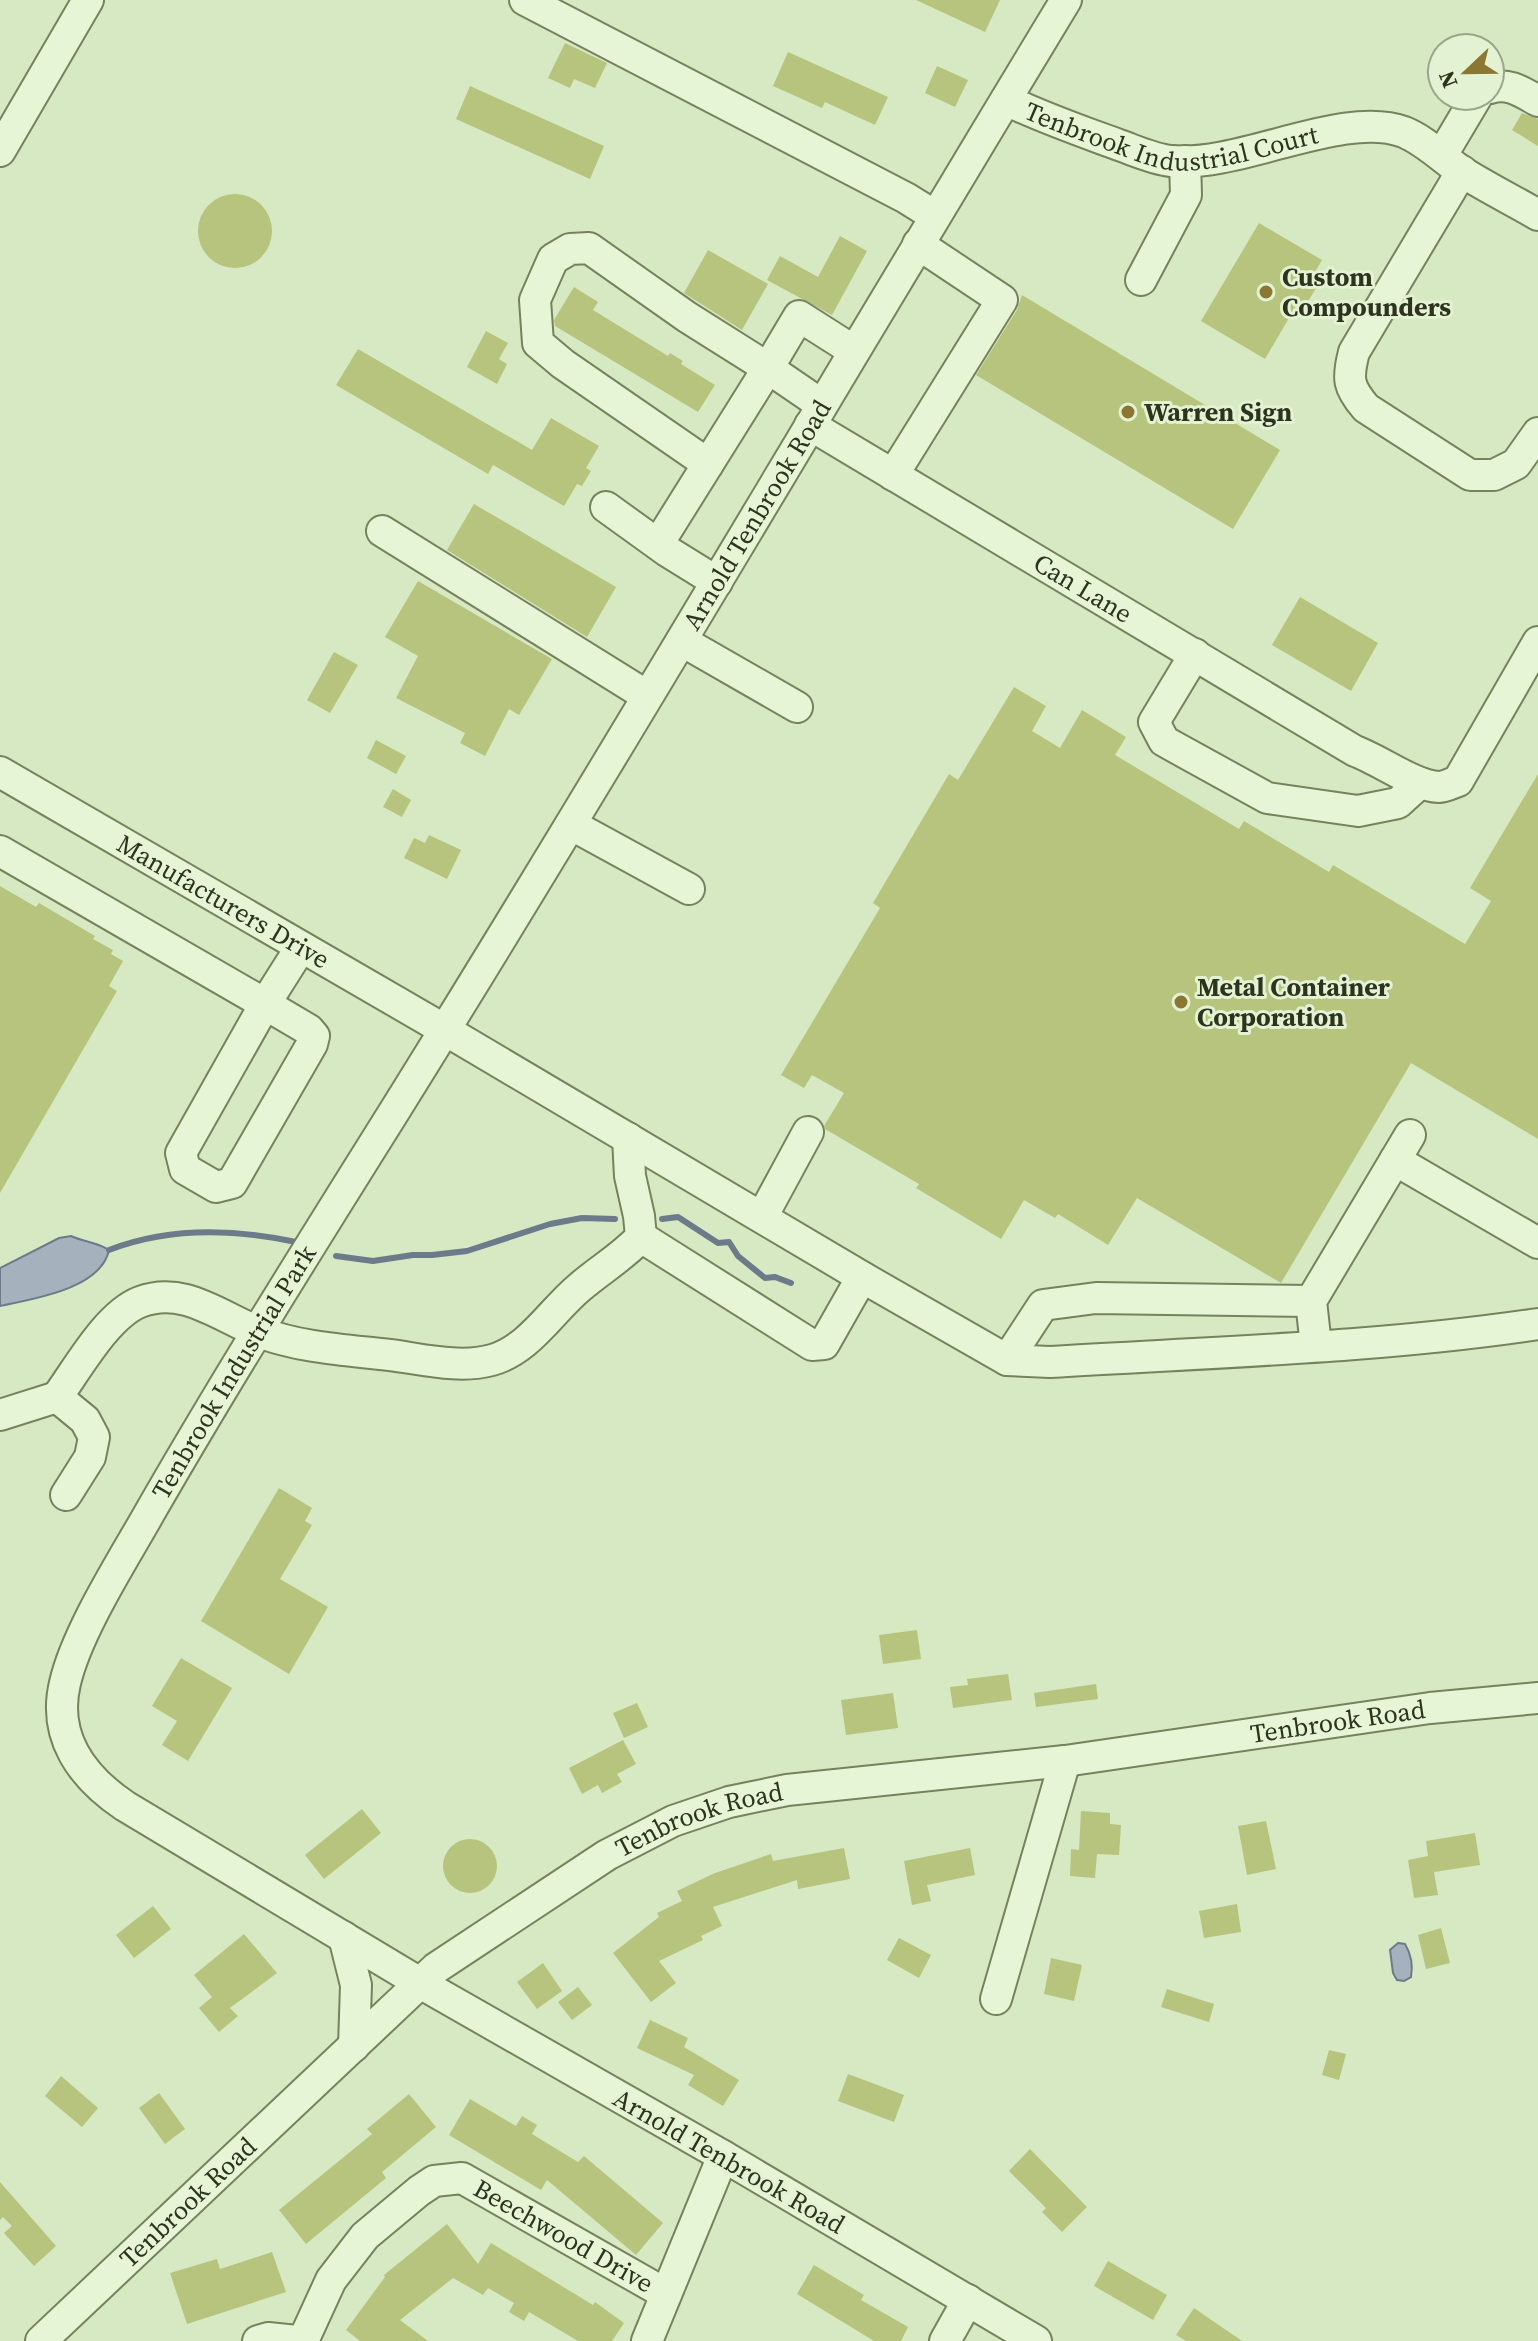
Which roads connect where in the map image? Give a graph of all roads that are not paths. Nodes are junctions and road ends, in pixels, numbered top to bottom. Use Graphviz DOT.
graph roads {
  1 [pos="88,0"];
  2 [pos="525,0"];
  3 [pos="1066,0"];
  4 [pos="1506,87"];
  5 [pos="1006,100"];
  6 [pos="1538,101"];
  7 [pos="1471,112"];
  8 [pos="0,151"];
  9 [pos="1185,161"];
  10 [pos="1452,163"];
  11 [pos="1538,215"];
  12 [pos="935,216"];
  13 [pos="918,244"];
  14 [pos="1141,280"];
  15 [pos="854,351"];
  16 [pos="768,368"];
  17 [pos="816,415"];
  18 [pos="1538,433"];
  19 [pos="708,464"];
  20 [pos="893,475"];
  21 [pos="606,507"];
  22 [pos="382,531"];
  23 [pos="658,544"];
  24 [pos="717,582"];
  25 [pos="682,641"];
  26 [pos="1538,642"];
  27 [pos="1195,654"];
  28 [pos="647,696"];
  29 [pos="797,707"];
  30 [pos="0,772"];
  31 [pos="1420,783"];
  32 [pos="572,825"];
  33 [pos="0,851"];
  34 [pos="689,889"];
  35 [pos="301,947"];
  36 [pos="265,1004"];
  37 [pos="445,1030"];
  38 [pos="808,1132"];
  39 [pos="628,1138"];
  40 [pos="762,1217"];
  41 [pos="641,1237"];
  42 [pos="1538,1243"];
  43 [pos="862,1277"];
  44 [pos="1311,1301"];
  45 [pos="1538,1324"];
  46 [pos="257,1331"];
  47 [pos="1316,1346"];
  48 [pos="1007,1360"];
  49 [pos="57,1397"];
  50 [pos="0,1415"];
  51 [pos="66,1495"];
  52 [pos="1538,1698"];
  53 [pos="1065,1761"];
  54 [pos="344,1937"];
  55 [pos="474,1942"];
  56 [pos="420,1983"];
  57 [pos="996,1999"];
  58 [pos="476,2015"];
  59 [pos="354,2046"];
  60 [pos="723,2156"];
  61 [pos="666,2294"];
  62 [pos="968,2300"];
  63 [pos="41,2341"];
  64 [pos="258,2341"];
  65 [pos="300,2341"];
  66 [pos="647,2341"];
  67 [pos="945,2341"];
  68 [pos="1036,2341"];
  1 -- 8 [label="street"];
  2 -- 12 [label="street"];
  3 -- 5 [label="street, Arnold Tenbrook Road"];
  4 -- 6 [label="street"];
  5 -- 9 [label="street, Tenbrook Industrial Court"];
  5 -- 12 [label="street, Arnold Tenbrook Road"];
  7 -- 10 [label="street"];
  9 -- 10 [label="street, Tenbrook Industrial Court"];
  9 -- 14 [label="street"];
  10 -- 11 [label="street, Tenbrook Industrial Court"];
  10 -- 18 [label="street"];
  12 -- 13 [label="street, Arnold Tenbrook Road"];
  13 -- 15 [label="street, Arnold Tenbrook Road"];
  13 -- 20 [label="street"];
  15 -- 16 [label="street"];
  15 -- 17 [label="street, Arnold Tenbrook Road"];
  16 -- 17 [label="street, Can Lane"];
  16 -- 19 [label="street"];
  16 -- 19 [label="street, Can Lane"];
  17 -- 20 [label="street, Can Lane"];
  17 -- 24 [label="street, Arnold Tenbrook Road"];
  19 -- 23 [label="street"];
  20 -- 27 [label="street, Can Lane"];
  21 -- 23 [label="street"];
  22 -- 28 [label="street"];
  23 -- 24 [label="street"];
  24 -- 25 [label="street, Arnold Tenbrook Road"];
  25 -- 28 [label="street, Arnold Tenbrook Road"];
  25 -- 29 [label="street"];
  26 -- 31 [label="street"];
  27 -- 31 [label="street, Can Lane"];
  27 -- 31 [label="street"];
  28 -- 32 [label="street, Arnold Tenbrook Road"];
  30 -- 35 [label="street, Manufacturers Drive"];
  32 -- 34 [label="street"];
  32 -- 37 [label="street, Arnold Tenbrook Road"];
  33 -- 36 [label="street"];
  35 -- 36 [label="street"];
  35 -- 37 [label="street, Manufacturers Drive"];
  36 -- 36 [label="street"];
  37 -- 39 [label="street"];
  37 -- 46 [label="street, Tenbrook Industrial Park"];
  38 -- 40 [label="street"];
  39 -- 40 [label="street"];
  39 -- 41 [label="street"];
  40 -- 43 [label="street"];
  41 -- 43 [label="street"];
  41 -- 46 [label="street"];
  42 -- 44 [label="street"];
  43 -- 48 [label="street"];
  44 -- 47 [label="street"];
  44 -- 48 [label="street"];
  45 -- 47 [label="street"];
  46 -- 49 [label="street"];
  46 -- 54 [label="street, Tenbrook Industrial Park"];
  47 -- 48 [label="street"];
  49 -- 50 [label="street"];
  49 -- 51 [label="street"];
  52 -- 53 [label="street, Tenbrook Road"];
  53 -- 55 [label="street, Tenbrook Road"];
  53 -- 57 [label="street"];
  54 -- 56 [label="street, Tenbrook Industrial Park"];
  54 -- 59 [label="street"];
  55 -- 56 [label="street, Tenbrook Road"];
  55 -- 58 [label="street"];
  56 -- 58 [label="street, Arnold Tenbrook Road"];
  56 -- 59 [label="street, Tenbrook Road"];
  58 -- 60 [label="street, Arnold Tenbrook Road"];
  59 -- 63 [label="street, Tenbrook Road"];
  60 -- 61 [label="street"];
  60 -- 62 [label="street, Arnold Tenbrook Road"];
  61 -- 65 [label="street, Beechwood Drive"];
  61 -- 66 [label="street"];
  62 -- 67 [label="street"];
  62 -- 68 [label="street, Arnold Tenbrook Road"];
  64 -- 65 [label="street"];
}
